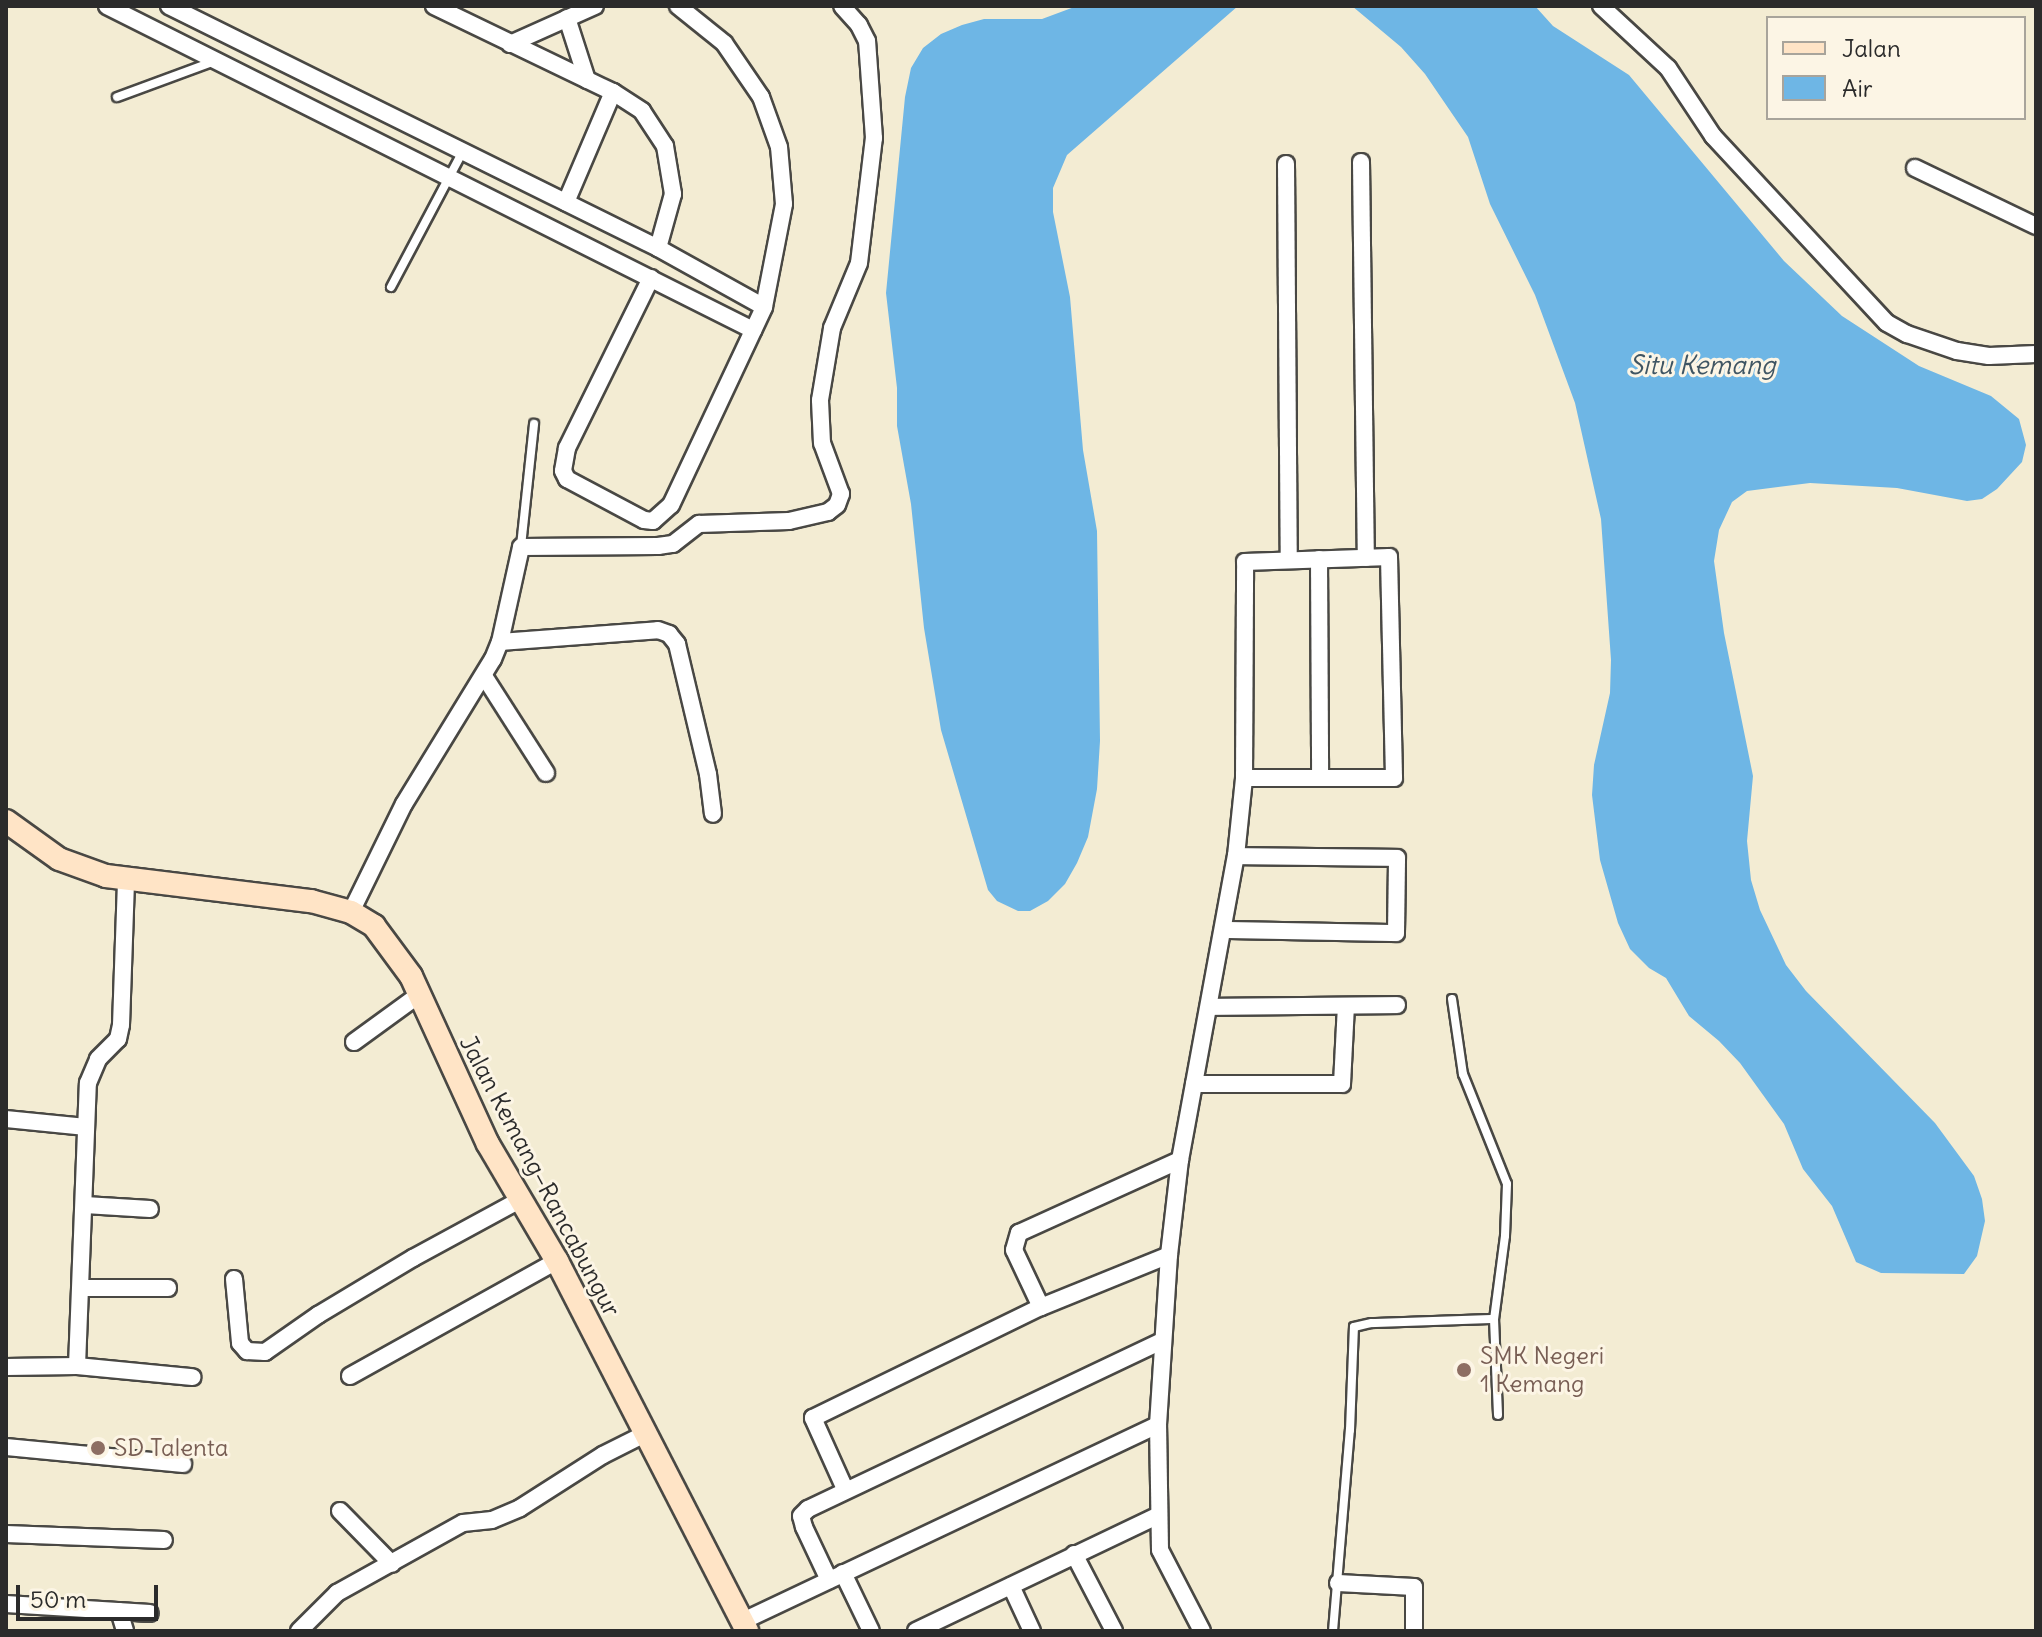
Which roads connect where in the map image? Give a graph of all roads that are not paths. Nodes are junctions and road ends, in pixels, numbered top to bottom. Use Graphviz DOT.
graph roads {
  1 [pos="107,6"];
  2 [pos="169,6"];
  3 [pos="434,6"];
  4 [pos="595,6"];
  5 [pos="678,6"];
  6 [pos="842,6"];
  7 [pos="1601,6"];
  8 [pos="567,18"];
  9 [pos="510,44"];
  10 [pos="217,60"];
  11 [pos="587,80"];
  12 [pos="613,92"];
  13 [pos="117,97"];
  14 [pos="464,150"];
  15 [pos="1361,162"];
  16 [pos="1286,164"];
  17 [pos="1915,168"];
  18 [pos="449,175"];
  19 [pos="566,202"];
  20 [pos="2036,226"];
  21 [pos="658,248"];
  22 [pos="651,278"];
  23 [pos="391,287"];
  24 [pos="764,307"];
  25 [pos="753,330"];
  26 [pos="2036,354"];
  27 [pos="534,424"];
  28 [pos="521,547"];
  29 [pos="1366,558"];
  30 [pos="1319,559"];
  31 [pos="1289,560"];
  32 [pos="500,642"];
  33 [pos="484,676"];
  34 [pos="546,773"];
  35 [pos="1244,778"];
  36 [pos="1320,778"];
  37 [pos="713,814"];
  38 [pos="9,825"];
  39 [pos="1236,856"];
  40 [pos="126,880"];
  41 [pos="351,912"];
  42 [pos="1223,930"];
  43 [pos="420,994"];
  44 [pos="1452,999"];
  45 [pos="1397,1005"];
  46 [pos="1346,1006"];
  47 [pos="1209,1007"];
  48 [pos="354,1042"];
  49 [pos="1194,1084"];
  50 [pos="6,1119"];
  51 [pos="86,1127"];
  52 [pos="1180,1160"];
  53 [pos="520,1200"];
  54 [pos="85,1205"];
  55 [pos="150,1209"];
  56 [pos="1169,1255"];
  57 [pos="557,1261"];
  58 [pos="234,1279"];
  59 [pos="81,1288"];
  60 [pos="168,1288"];
  61 [pos="1041,1307"];
  62 [pos="1494,1319"];
  63 [pos="1162,1341"];
  64 [pos="77,1366"];
  65 [pos="6,1367"];
  66 [pos="350,1376"];
  67 [pos="192,1377"];
  68 [pos="1498,1415"];
  69 [pos="1158,1425"];
  70 [pos="645,1434"];
  71 [pos="6,1447"];
  72 [pos="183,1464"];
  73 [pos="845,1489"];
  74 [pos="340,1511"];
  75 [pos="1157,1516"];
  76 [pos="6,1534"];
  77 [pos="164,1540"];
  78 [pos="1074,1554"];
  79 [pos="392,1564"];
  80 [pos="836,1576"];
  81 [pos="1338,1583"];
  82 [pos="1011,1586"];
  83 [pos="6,1604"];
  84 [pos="119,1611"];
  85 [pos="150,1613"];
  86 [pos="947,1625"];
  87 [pos="745,1626"];
  88 [pos="125,1631"];
  89 [pos="299,1631"];
  90 [pos="871,1631"];
  91 [pos="916,1631"];
  92 [pos="1032,1631"];
  93 [pos="1114,1631"];
  94 [pos="1202,1631"];
  95 [pos="1333,1631"];
  96 [pos="1414,1631"];
  1 -- 10 [label="street"];
  2 -- 14 [label="street"];
  3 -- 9 [label="street"];
  4 -- 8 [label="street"];
  5 -- 24 [label="street"];
  6 -- 28 [label="street"];
  7 -- 26 [label="street"];
  8 -- 9 [label="street"];
  8 -- 11 [label="street"];
  9 -- 11 [label="street"];
  10 -- 13 [label="lane"];
  10 -- 18 [label="street"];
  11 -- 12 [label="street"];
  12 -- 19 [label="street"];
  12 -- 21 [label="street"];
  14 -- 18 [label="lane"];
  14 -- 19 [label="street"];
  15 -- 29 [label="street"];
  16 -- 31 [label="street"];
  17 -- 20 [label="street"];
  18 -- 22 [label="street"];
  18 -- 23 [label="lane"];
  19 -- 21 [label="street"];
  21 -- 24 [label="street"];
  22 -- 25 [label="street"];
  22 -- 25 [label="street"];
  24 -- 25 [label="street"];
  27 -- 28 [label="lane"];
  28 -- 32 [label="street"];
  29 -- 30 [label="street"];
  29 -- 36 [label="street"];
  30 -- 31 [label="street"];
  30 -- 36 [label="street"];
  31 -- 35 [label="street"];
  32 -- 33 [label="street"];
  32 -- 37 [label="street"];
  33 -- 34 [label="street"];
  33 -- 41 [label="street"];
  35 -- 36 [label="street"];
  35 -- 39 [label="street"];
  38 -- 40 [label="street, Jalan Kemang–Rancabungur"];
  39 -- 42 [label="street"];
  39 -- 42 [label="street"];
  40 -- 41 [label="street, Jalan Kemang–Rancabungur"];
  40 -- 51 [label="street"];
  41 -- 43 [label="street, Jalan Kemang–Rancabungur"];
  42 -- 47 [label="street"];
  43 -- 48 [label="street"];
  43 -- 53 [label="street, Jalan Kemang–Rancabungur"];
  44 -- 62 [label="lane"];
  45 -- 46 [label="street"];
  46 -- 47 [label="street"];
  46 -- 49 [label="street"];
  47 -- 49 [label="street"];
  49 -- 52 [label="street"];
  50 -- 51 [label="street"];
  51 -- 54 [label="street"];
  52 -- 56 [label="street"];
  52 -- 61 [label="street"];
  53 -- 57 [label="street, Jalan Kemang–Rancabungur"];
  53 -- 58 [label="street"];
  54 -- 55 [label="street"];
  54 -- 59 [label="street"];
  56 -- 61 [label="street"];
  56 -- 63 [label="street"];
  57 -- 66 [label="street"];
  57 -- 70 [label="street, Jalan Kemang–Rancabungur"];
  59 -- 60 [label="street"];
  59 -- 64 [label="street"];
  61 -- 73 [label="street"];
  62 -- 68 [label="lane"];
  62 -- 81 [label="lane"];
  63 -- 69 [label="street"];
  63 -- 73 [label="street"];
  64 -- 65 [label="street"];
  64 -- 67 [label="street"];
  69 -- 75 [label="street"];
  69 -- 80 [label="street"];
  70 -- 79 [label="street"];
  70 -- 87 [label="street, Jalan Kemang–Rancabungur"];
  71 -- 72 [label="street"];
  73 -- 80 [label="street"];
  74 -- 79 [label="street"];
  75 -- 78 [label="street"];
  75 -- 94 [label="street"];
  76 -- 77 [label="street"];
  78 -- 82 [label="street"];
  78 -- 93 [label="street"];
  79 -- 89 [label="street"];
  80 -- 87 [label="street"];
  80 -- 90 [label="street"];
  81 -- 95 [label="lane"];
  81 -- 96 [label="street"];
  82 -- 86 [label="street"];
  82 -- 92 [label="street"];
  83 -- 84 [label="street"];
  84 -- 85 [label="street"];
  84 -- 88 [label="street"];
  86 -- 91 [label="street"];
}
